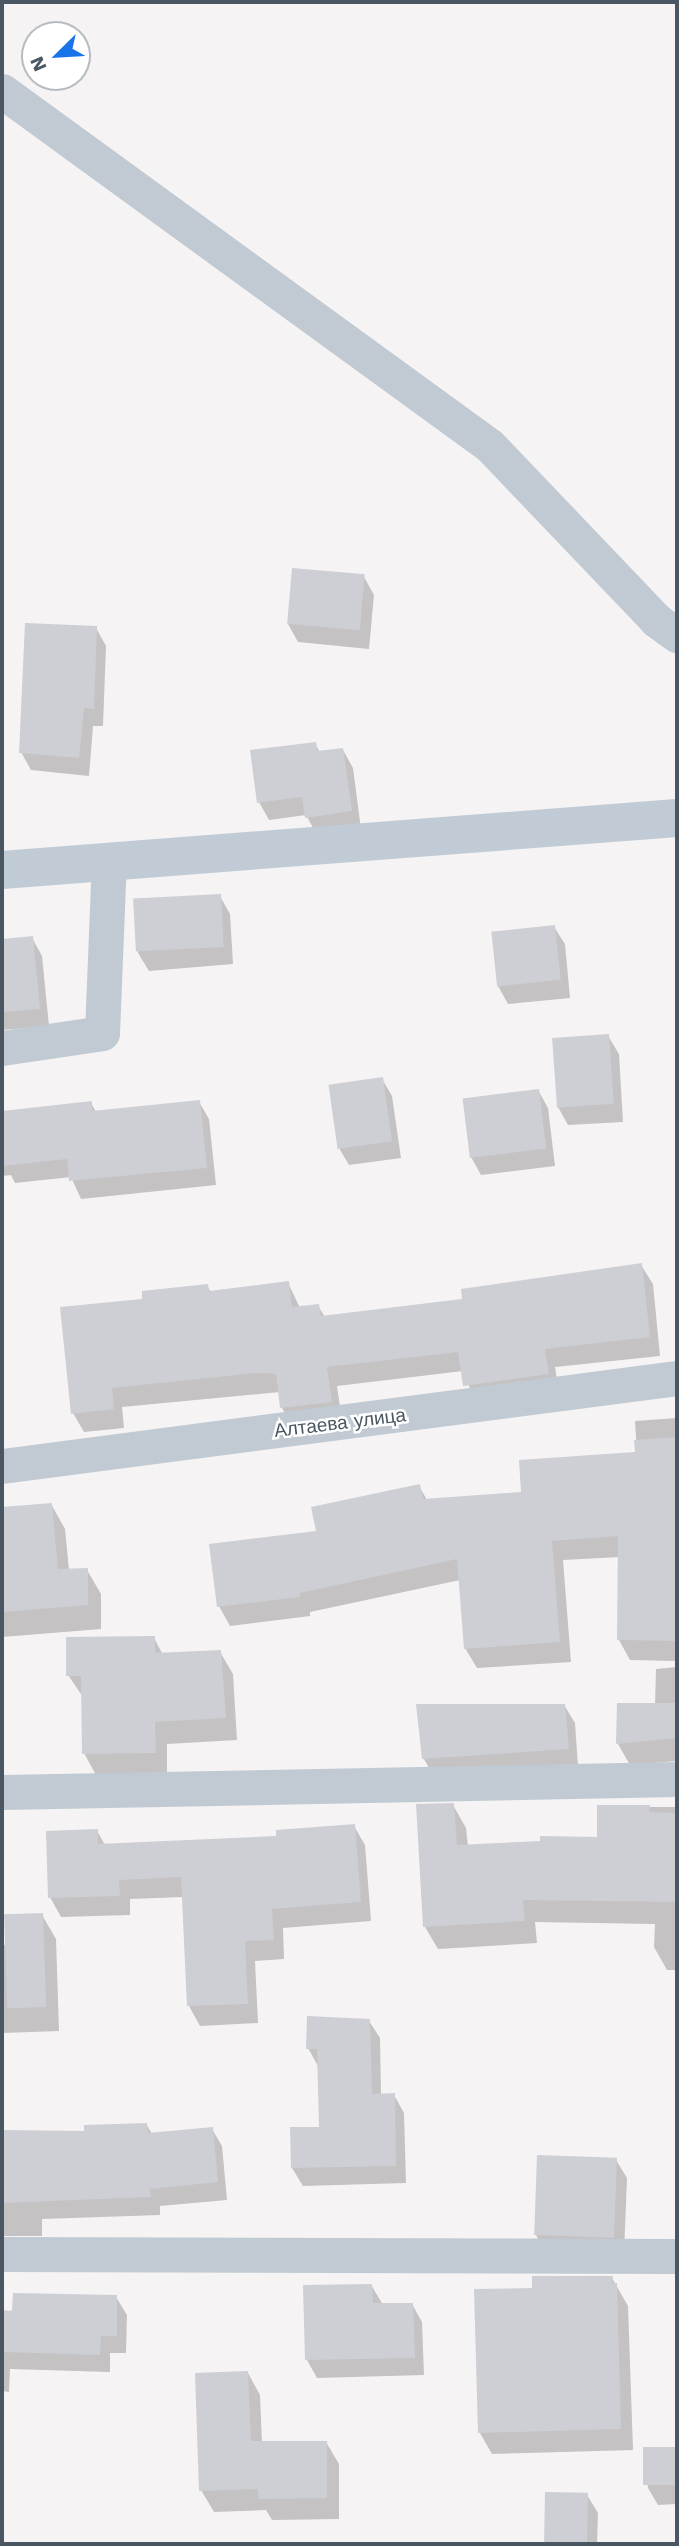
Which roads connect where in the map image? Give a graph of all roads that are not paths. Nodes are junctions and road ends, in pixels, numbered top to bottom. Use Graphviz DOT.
graph roads {
  1 [pos="2,91"];
  2 [pos="677,635"];
  3 [pos="677,818"];
  4 [pos="110,861"];
  5 [pos="2,870"];
  6 [pos="2,1048"];
  7 [pos="677,1378"];
  8 [pos="2,1466"];
  9 [pos="677,1779"];
  10 [pos="2,1792"];
  11 [pos="2,2255"];
  12 [pos="677,2256"];
  1 -- 2 [label="street"];
  3 -- 4 [label="street"];
  4 -- 5 [label="street"];
  4 -- 6 [label="street"];
  7 -- 8 [label="street, Алтаева улица"];
  9 -- 10 [label="street"];
  11 -- 12 [label="street"];
}
